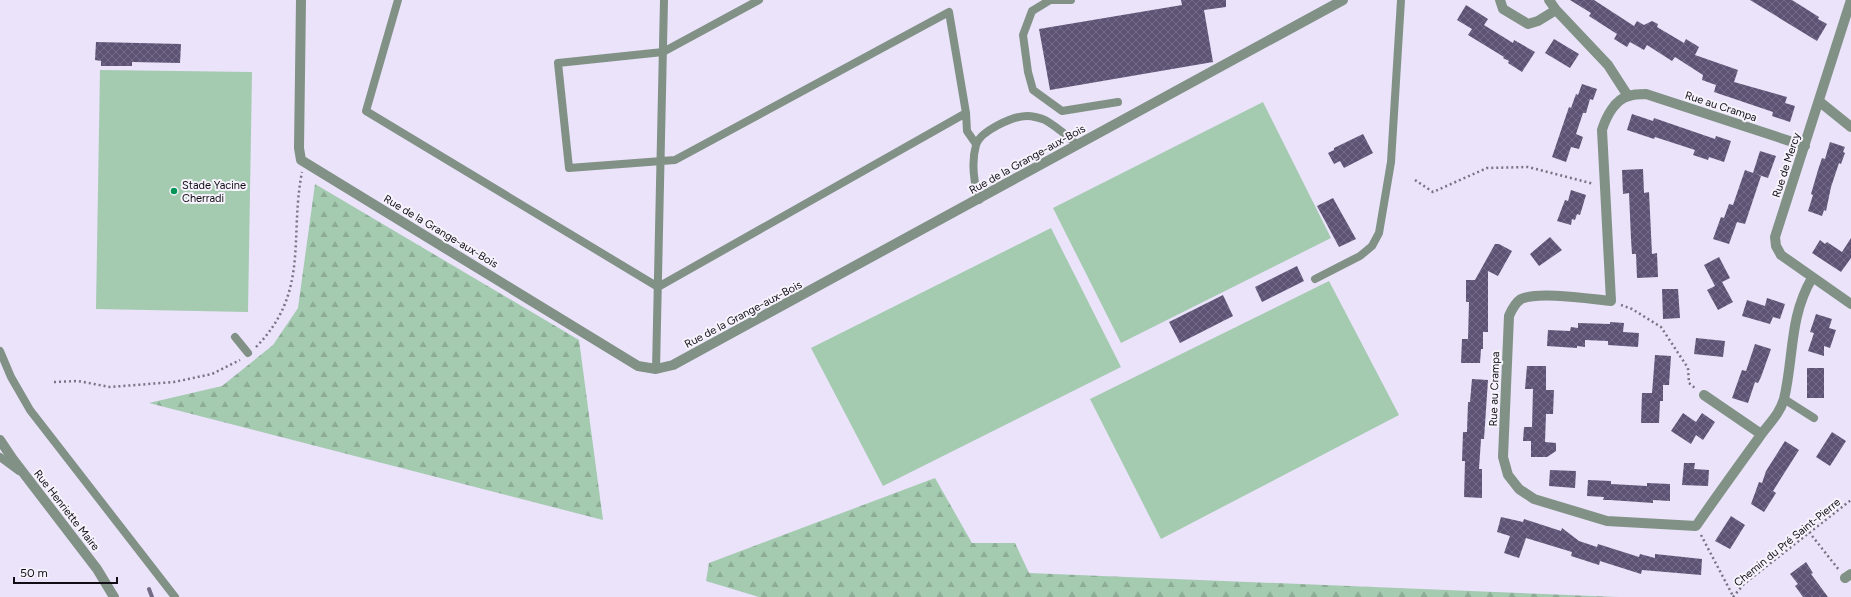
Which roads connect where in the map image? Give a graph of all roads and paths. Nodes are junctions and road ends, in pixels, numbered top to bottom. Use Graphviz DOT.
graph roads {
  1 [pos="301,0"];
  2 [pos="398,0"];
  3 [pos="664,0"];
  4 [pos="759,0"];
  5 [pos="1050,0"];
  6 [pos="1071,0"];
  7 [pos="1342,0"];
  8 [pos="1401,0"];
  9 [pos="1500,0"];
  10 [pos="1549,0"];
  11 [pos="1851,0"];
  12 [pos="1556,10"];
  13 [pos="663,52"];
  14 [pos="1628,96"];
  15 [pos="1118,102"];
  16 [pos="1820,102"];
  17 [pos="966,113"];
  18 [pos="1851,127"];
  19 [pos="976,144"];
  20 [pos="1077,144"];
  21 [pos="1805,146"];
  22 [pos="301,160"];
  23 [pos="661,161"];
  24 [pos="1415,180"];
  25 [pos="1604,187"];
  26 [pos="979,200"];
  27 [pos="1812,278"];
  28 [pos="1316,279"];
  29 [pos="658,287"];
  30 [pos="1611,301"];
  31 [pos="1851,304"];
  32 [pos="236,337"];
  33 [pos="0,351"];
  34 [pos="248,353"];
  35 [pos="656,369"];
  36 [pos="54,382"];
  37 [pos="1704,395"];
  38 [pos="1784,398"];
  39 [pos="1814,418"];
  40 [pos="1761,434"];
  41 [pos="0,440"];
  42 [pos="0,458"];
  43 [pos="25,474"];
  44 [pos="1851,500"];
  45 [pos="1696,526"];
  46 [pos="1809,532"];
  47 [pos="1848,576"];
  48 [pos="114,597"];
  49 [pos="175,597"];
  50 [pos="1733,597"];
  1 -- 22 [label="street"];
  2 -- 29 [label="lane"];
  3 -- 13 [label="lane"];
  4 -- 13 [label="lane"];
  5 -- 6 [label="lane"];
  5 -- 15 [label="lane"];
  7 -- 20 [label="street, Rue de la Grange-aux-Bois"];
  8 -- 28 [label="lane"];
  9 -- 12 [label="street"];
  10 -- 12 [label="street"];
  11 -- 16 [label="street, Rue de Mercy"];
  12 -- 14 [label="street"];
  13 -- 23 [label="lane"];
  13 -- 23 [label="lane"];
  14 -- 21 [label="street, Rue au Crampa"];
  14 -- 25 [label="street"];
  16 -- 18 [label="street"];
  16 -- 21 [label="street, Rue de Mercy"];
  17 -- 19 [label="lane"];
  17 -- 23 [label="lane"];
  17 -- 29 [label="lane"];
  19 -- 20 [label="lane"];
  19 -- 26 [label="lane"];
  20 -- 26 [label="street, Rue de la Grange-aux-Bois"];
  21 -- 27 [label="street, Rue de Mercy"];
  22 -- 34 [label="path"];
  22 -- 35 [label="street, Rue de la Grange-aux-Bois"];
  23 -- 29 [label="lane"];
  24 -- 25 [label="path"];
  25 -- 30 [label="street"];
  26 -- 35 [label="street, Rue de la Grange-aux-Bois"];
  27 -- 31 [label="street, Rue de Mercy"];
  27 -- 38 [label="street"];
  29 -- 35 [label="lane"];
  30 -- 37 [label="path"];
  30 -- 45 [label="street, Rue au Crampa"];
  32 -- 34 [label="lane"];
  33 -- 49 [label="lane"];
  34 -- 36 [label="path"];
  37 -- 40 [label="street"];
  38 -- 39 [label="lane"];
  38 -- 40 [label="street"];
  40 -- 45 [label="street"];
  41 -- 43 [label="street, Rue Henriette Maire"];
  42 -- 43 [label="lane"];
  43 -- 48 [label="street, Rue Henriette Maire"];
  44 -- 46 [label="path, Chemin du Pré Saint-Pierre"];
  45 -- 50 [label="path"];
  46 -- 47 [label="path"];
  46 -- 50 [label="path, Chemin du Pré Saint-Pierre"];
}
